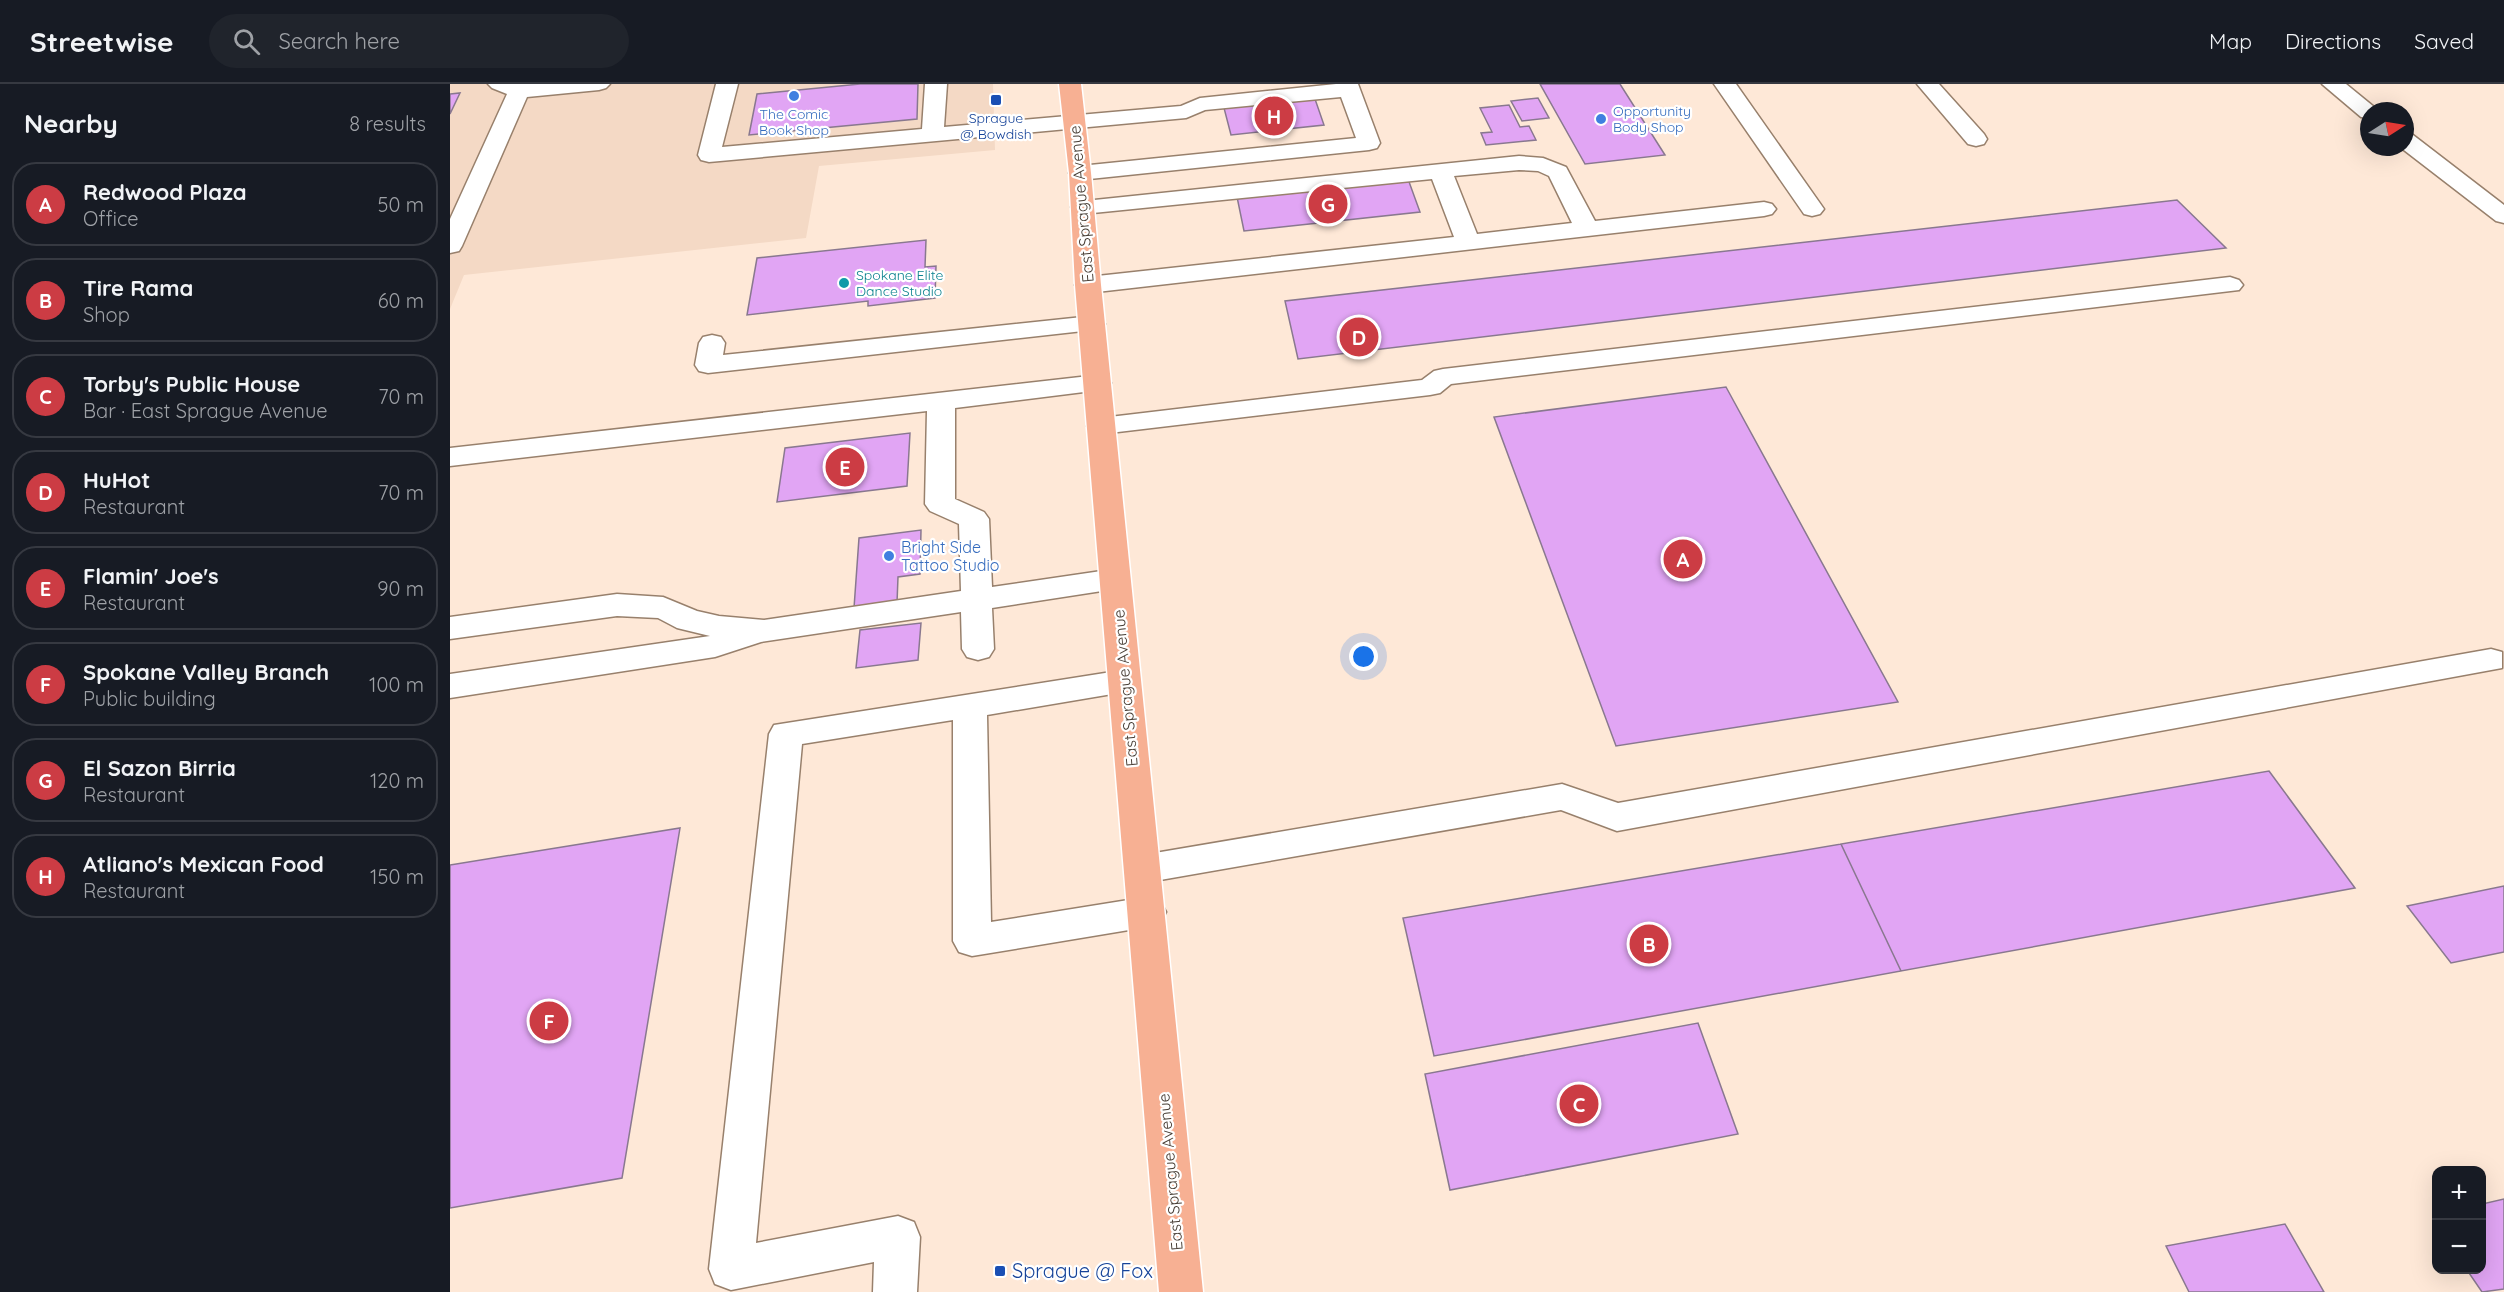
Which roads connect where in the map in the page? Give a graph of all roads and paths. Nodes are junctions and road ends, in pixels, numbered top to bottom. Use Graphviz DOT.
graph roads {
  1 [pos="599,84"];
  2 [pos="727,84"];
  3 [pos="936,84"];
  4 [pos="1070,84"];
  5 [pos="1725,84"];
  6 [pos="1928,84"];
  7 [pos="2333,84"];
  8 [pos="509,87"];
  9 [pos="1348,87"];
  10 [pos="2360,105"];
  11 [pos="1074,122"];
  12 [pos="933,135"];
  13 [pos="1191,136"];
  14 [pos="1976,139"];
  15 [pos="2414,147"];
  16 [pos="1441,171"];
  17 [pos="1080,173"];
  18 [pos="1083,207"];
  19 [pos="1812,209"];
  20 [pos="1764,210"];
  21 [pos="2504,216"];
  22 [pos="1587,229"];
  23 [pos="1468,243"];
  24 [pos="450,246"];
  25 [pos="1088,285"];
  26 [pos="2230,285"];
  27 [pos="1092,324"];
  28 [pos="712,344"];
  29 [pos="1098,383"];
  30 [pos="941,401"];
  31 [pos="1101,426"];
  32 [pos="450,456"];
  33 [pos="1115,579"];
  34 [pos="976,600"];
  35 [pos="450,628"];
  36 [pos="764,631"];
  37 [pos="978,649"];
  38 [pos="2491,660"];
  39 [pos="1124,682"];
  40 [pos="450,686"];
  41 [pos="970,707"];
  42 [pos="1143,869"];
  43 [pos="1147,912"];
  44 [pos="895,1292"];
  45 [pos="1181,1292"];
  1 -- 8 [label="street"];
  2 -- 12 [label="street"];
  3 -- 12 [label="street"];
  4 -- 11 [label="main road, East Sprague Avenue"];
  5 -- 19 [label="street"];
  6 -- 14 [label="street"];
  7 -- 10 [label="street"];
  8 -- 24 [label="street"];
  9 -- 13 [label="street"];
  9 -- 13 [label="street"];
  11 -- 12 [label="street"];
  11 -- 13 [label="street"];
  11 -- 17 [label="main road, East Sprague Avenue"];
  13 -- 17 [label="street"];
  15 -- 21 [label="street"];
  16 -- 18 [label="street"];
  16 -- 22 [label="street"];
  16 -- 23 [label="street"];
  17 -- 18 [label="main road, East Sprague Avenue"];
  18 -- 25 [label="main road, East Sprague Avenue"];
  20 -- 22 [label="street"];
  22 -- 23 [label="street"];
  23 -- 25 [label="street"];
  25 -- 27 [label="main road, East Sprague Avenue"];
  26 -- 31 [label="street"];
  27 -- 28 [label="street"];
  27 -- 29 [label="main road, East Sprague Avenue"];
  29 -- 30 [label="street"];
  29 -- 31 [label="main road, East Sprague Avenue"];
  30 -- 32 [label="street"];
  30 -- 34 [label="street"];
  31 -- 33 [label="main road, East Sprague Avenue"];
  33 -- 34 [label="street"];
  33 -- 39 [label="main road, East Sprague Avenue"];
  34 -- 36 [label="street"];
  34 -- 37 [label="street"];
  35 -- 36 [label="street"];
  36 -- 40 [label="street"];
  38 -- 42 [label="street"];
  39 -- 41 [label="street"];
  39 -- 42 [label="main road, East Sprague Avenue"];
  41 -- 43 [label="street"];
  41 -- 44 [label="street"];
  42 -- 43 [label="main road, East Sprague Avenue"];
  43 -- 45 [label="main road, East Sprague Avenue"];
}
